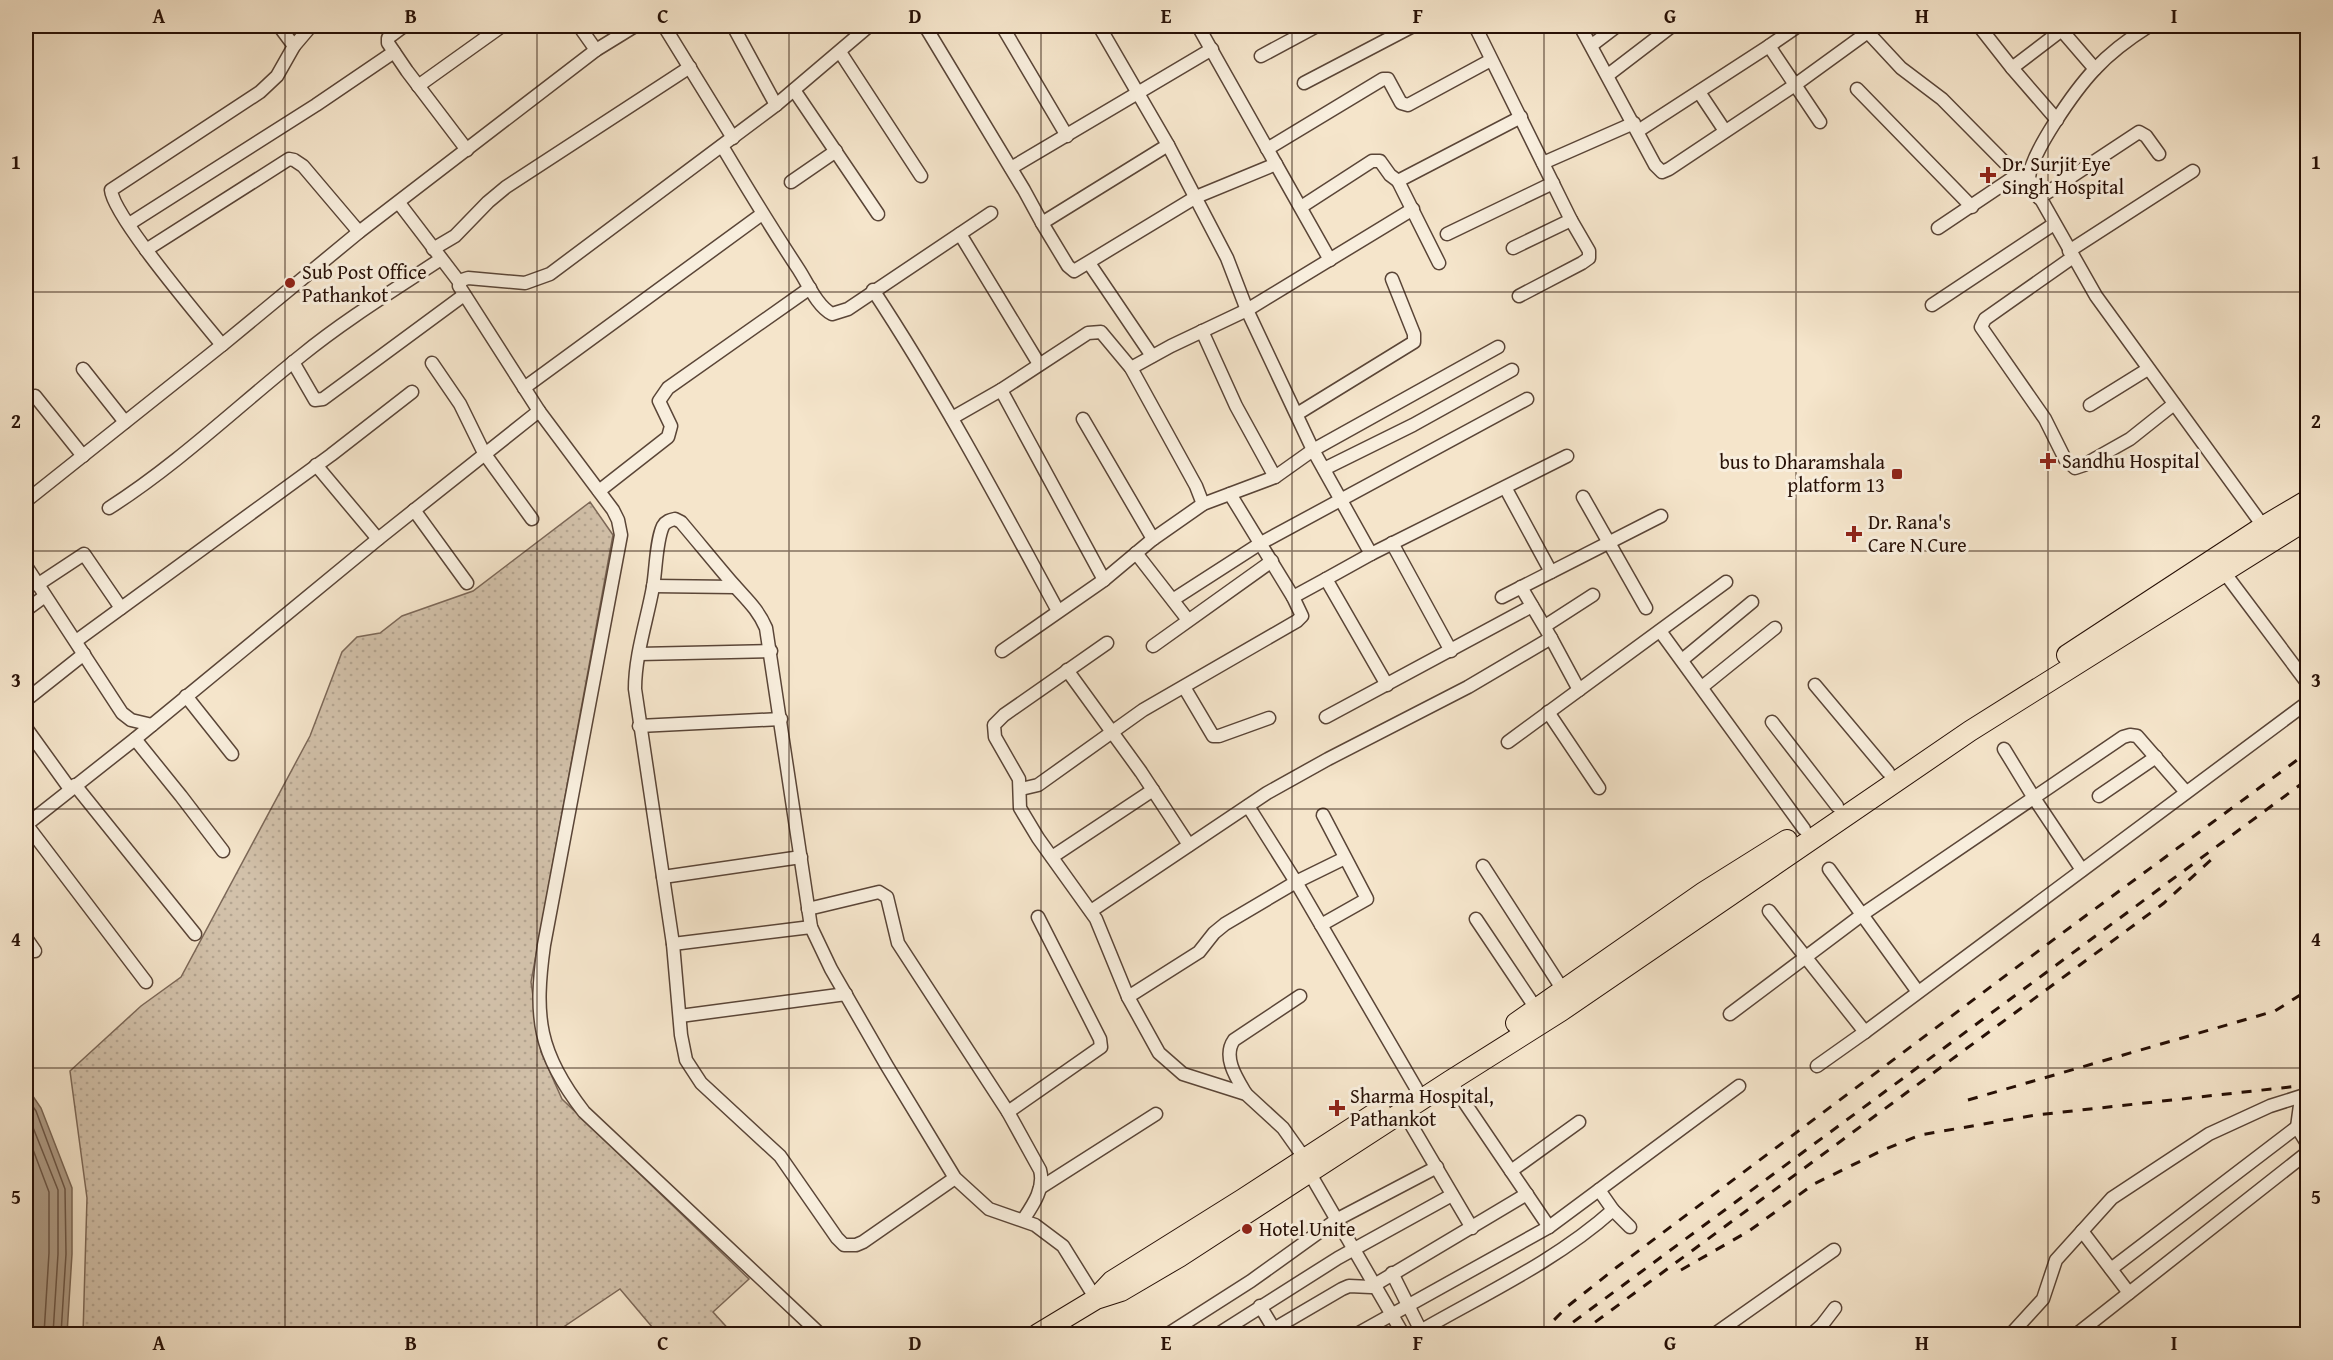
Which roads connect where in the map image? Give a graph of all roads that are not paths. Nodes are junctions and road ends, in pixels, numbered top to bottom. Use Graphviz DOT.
graph roads {
  1 [pos="279,26"];
  2 [pos="311,26"];
  3 [pos="404,26"];
  4 [pos="501,26"];
  5 [pos="579,26"];
  6 [pos="635,26"];
  7 [pos="664,26"];
  8 [pos="734,26"];
  9 [pos="869,26"];
  10 [pos="925,26"];
  11 [pos="1002,26"];
  12 [pos="1099,26"];
  13 [pos="1198,26"];
  14 [pos="1317,26"];
  15 [pos="1413,26"];
  16 [pos="1475,26"];
  17 [pos="1580,26"];
  18 [pos="1617,26"];
  19 [pos="1672,26"];
  20 [pos="1798,26"];
  21 [pos="1979,26"];
  22 [pos="2149,26"];
  23 [pos="2062,27"];
  24 [pos="1865,29"];
  25 [pos="2134,29"];
  26 [pos="1592,45"];
  27 [pos="294,46"];
  28 [pos="1770,46"];
  29 [pos="596,50"];
  30 [pos="1212,50"];
  31 [pos="394,52"];
  32 [pos="840,52"];
  33 [pos="1261,56"];
  34 [pos="1491,60"];
  35 [pos="690,67"];
  36 [pos="2012,68"];
  37 [pos="2095,69"];
  38 [pos="1608,75"];
  39 [pos="1304,83"];
  40 [pos="1795,85"];
  41 [pos="418,86"];
  42 [pos="1857,89"];
  43 [pos="795,90"];
  44 [pos="1699,92"];
  45 [pos="1137,94"];
  46 [pos="776,105"];
  47 [pos="1521,117"];
  48 [pos="2057,120"];
  49 [pos="1820,122"];
  50 [pos="1636,127"];
  51 [pos="1725,130"];
  52 [pos="1067,136"];
  53 [pos="728,142"];
  54 [pos="1168,145"];
  55 [pos="1268,149"];
  56 [pos="467,150"];
  57 [pos="836,151"];
  58 [pos="2159,154"];
  59 [pos="1543,163"];
  60 [pos="1276,164"];
  61 [pos="1011,168"];
  62 [pos="2193,171"];
  63 [pos="921,176"];
  64 [pos="2023,177"];
  65 [pos="1398,181"];
  66 [pos="791,182"];
  67 [pos="1553,183"];
  68 [pos="1196,197"];
  69 [pos="2039,198"];
  70 [pos="399,203"];
  71 [pos="1301,207"];
  72 [pos="1972,207"];
  73 [pos="1413,209"];
  74 [pos="878,213"];
  75 [pos="991,213"];
  76 [pos="762,214"];
  77 [pos="1571,220"];
  78 [pos="1042,223"];
  79 [pos="129,224"];
  80 [pos="2054,224"];
  81 [pos="1938,228"];
  82 [pos="359,232"];
  83 [pos="960,234"];
  84 [pos="1447,234"];
  85 [pos="1513,248"];
  86 [pos="146,250"];
  87 [pos="437,254"];
  88 [pos="2071,254"];
  89 [pos="1330,260"];
  90 [pos="1089,263"];
  91 [pos="1439,263"];
  92 [pos="1392,279"];
  93 [pos="810,288"];
  94 [pos="462,289"];
  95 [pos="873,290"];
  96 [pos="1520,296"];
  97 [pos="1932,305"];
  98 [pos="1247,310"];
  99 [pos="1202,331"];
  100 [pos="222,345"];
  101 [pos="1498,347"];
  102 [pos="1152,356"];
  103 [pos="293,363"];
  104 [pos="432,363"];
  105 [pos="1039,364"];
  106 [pos="1131,368"];
  107 [pos="82,369"];
  108 [pos="2148,369"];
  109 [pos="1512,370"];
  110 [pos="524,388"];
  111 [pos="1001,390"];
  112 [pos="412,392"];
  113 [pos="35,396"];
  114 [pos="1527,399"];
  115 [pos="2174,404"];
  116 [pos="2090,405"];
  117 [pos="539,411"];
  118 [pos="1297,414"];
  119 [pos="952,418"];
  120 [pos="1083,419"];
  121 [pos="125,422"];
  122 [pos="1313,450"];
  123 [pos="484,453"];
  124 [pos="83,456"];
  125 [pos="1567,456"];
  126 [pos="316,465"];
  127 [pos="1324,469"];
  128 [pos="1275,477"];
  129 [pos="1506,489"];
  130 [pos="599,491"];
  131 [pos="1230,494"];
  132 [pos="1583,497"];
  133 [pos="1340,499"];
  134 [pos="2307,500"];
  135 [pos="26,501"];
  136 [pos="1203,504"];
  137 [pos="109,508"];
  138 [pos="414,510"];
  139 [pos="1660,516"];
  140 [pos="532,519"];
  141 [pos="2307,519"];
  142 [pos="2269,533"];
  143 [pos="378,539"];
  144 [pos="1153,539"];
  145 [pos="1261,543"];
  146 [pos="1392,543"];
  147 [pos="1607,543"];
  148 [pos="1136,553"];
  149 [pos="1371,554"];
  150 [pos="1272,561"];
  151 [pos="27,571"];
  152 [pos="1551,572"];
  153 [pos="2224,572"];
  154 [pos="1326,579"];
  155 [pos="1104,580"];
  156 [pos="1726,582"];
  157 [pos="467,583"];
  158 [pos="37,585"];
  159 [pos="653,586"];
  160 [pos="735,587"];
  161 [pos="1521,587"];
  162 [pos="1593,595"];
  163 [pos="45,596"];
  164 [pos="1293,597"];
  165 [pos="1502,597"];
  166 [pos="1174,599"];
  167 [pos="1752,602"];
  168 [pos="1532,606"];
  169 [pos="121,608"];
  170 [pos="1646,608"];
  171 [pos="26,610"];
  172 [pos="1058,611"];
  173 [pos="1188,620"];
  174 [pos="1545,626"];
  175 [pos="1775,628"];
  176 [pos="1660,630"];
  177 [pos="1551,638"];
  178 [pos="76,641"];
  179 [pos="1107,643"];
  180 [pos="1153,646"];
  181 [pos="771,651"];
  182 [pos="1002,651"];
  183 [pos="1451,651"];
  184 [pos="84,654"];
  185 [pos="639,654"];
  186 [pos="1682,660"];
  187 [pos="1067,670"];
  188 [pos="2307,684"];
  189 [pos="1815,685"];
  190 [pos="1387,686"];
  191 [pos="1184,687"];
  192 [pos="1702,687"];
  193 [pos="1579,690"];
  194 [pos="186,696"];
  195 [pos="26,700"];
  196 [pos="2307,702"];
  197 [pos="1548,712"];
  198 [pos="1326,717"];
  199 [pos="1269,718"];
  200 [pos="781,719"];
  201 [pos="1772,722"];
  202 [pos="152,725"];
  203 [pos="639,726"];
  204 [pos="26,728"];
  205 [pos="1111,732"];
  206 [pos="135,739"];
  207 [pos="1508,742"];
  208 [pos="2004,749"];
  209 [pos="232,754"];
  210 [pos="2157,757"];
  211 [pos="1888,772"];
  212 [pos="73,787"];
  213 [pos="1599,788"];
  214 [pos="1021,789"];
  215 [pos="1153,790"];
  216 [pos="2185,791"];
  217 [pos="2099,796"];
  218 [pos="2034,798"];
  219 [pos="1248,806"];
  220 [pos="1837,806"];
  221 [pos="1323,816"];
  222 [pos="26,825"];
  223 [pos="1804,829"];
  224 [pos="1189,845"];
  225 [pos="223,852"];
  226 [pos="801,857"];
  227 [pos="1052,857"];
  228 [pos="1345,858"];
  229 [pos="1483,866"];
  230 [pos="1829,869"];
  231 [pos="2082,870"];
  232 [pos="663,877"];
  233 [pos="1296,882"];
  234 [pos="808,909"];
  235 [pos="1091,911"];
  236 [pos="1769,911"];
  237 [pos="1863,914"];
  238 [pos="1038,917"];
  239 [pos="1476,919"];
  240 [pos="1321,925"];
  241 [pos="811,927"];
  242 [pos="195,934"];
  243 [pos="26,939"];
  244 [pos="673,944"];
  245 [pos="35,951"];
  246 [pos="1806,957"];
  247 [pos="146,982"];
  248 [pos="1563,990"];
  249 [pos="1918,992"];
  250 [pos="846,994"];
  251 [pos="1300,996"];
  252 [pos="1128,997"];
  253 [pos="1537,1010"];
  254 [pos="1730,1014"];
  255 [pos="680,1016"];
  256 [pos="1865,1032"];
  257 [pos="1817,1066"];
  258 [pos="1450,1080"];
  259 [pos="1739,1086"];
  260 [pos="1416,1088"];
  261 [pos="1246,1094"];
  262 [pos="2307,1096"];
  263 [pos="1403,1111"];
  264 [pos="1008,1112"];
  265 [pos="1156,1114"];
  266 [pos="1579,1122"];
  267 [pos="2297,1127"];
  268 [pos="2307,1145"];
  269 [pos="2307,1152"];
  270 [pos="1307,1166"];
  271 [pos="1437,1167"];
  272 [pos="1511,1172"];
  273 [pos="955,1178"];
  274 [pos="1040,1188"];
  275 [pos="1599,1190"];
  276 [pos="1527,1194"];
  277 [pos="1452,1195"];
  278 [pos="1613,1210"];
  279 [pos="1023,1220"];
  280 [pos="1336,1220"];
  281 [pos="1549,1227"];
  282 [pos="1630,1227"];
  283 [pos="1472,1228"];
  284 [pos="2082,1231"];
  285 [pos="1353,1249"];
  286 [pos="1834,1250"];
  287 [pos="2111,1269"];
  288 [pos="1392,1273"];
  289 [pos="1374,1285"];
  290 [pos="2129,1293"];
  291 [pos="1096,1299"];
  292 [pos="1410,1305"];
  293 [pos="1260,1306"];
  294 [pos="1835,1308"];
  295 [pos="1392,1315"];
  296 [pos="1825,1330"];
  297 [pos="1272,1333"];
  298 [pos="1418,1333"];
  299 [pos="820,1335"];
  300 [pos="1038,1335"];
  301 [pos="1168,1335"];
  302 [pos="1218,1335"];
  303 [pos="1357,1335"];
  304 [pos="1403,1335"];
  305 [pos="1715,1335"];
  306 [pos="1812,1335"];
  307 [pos="2011,1335"];
  308 [pos="2077,1335"];
  1 -- 27 [label="street"];
  2 -- 27 [label="street"];
  3 -- 31 [label="street"];
  4 -- 41 [label="street"];
  5 -- 29 [label="street"];
  6 -- 29 [label="street"];
  7 -- 35 [label="street"];
  8 -- 46 [label="street"];
  9 -- 32 [label="street"];
  10 -- 61 [label="street"];
  11 -- 52 [label="street"];
  12 -- 45 [label="street"];
  13 -- 30 [label="street"];
  14 -- 33 [label="street"];
  15 -- 39 [label="street"];
  16 -- 34 [label="street"];
  17 -- 26 [label="street"];
  18 -- 26 [label="street"];
  19 -- 38 [label="street"];
  20 -- 28 [label="street"];
  21 -- 36 [label="street"];
  22 -- 25 [label="street"];
  23 -- 36 [label="street"];
  23 -- 37 [label="street"];
  24 -- 40 [label="street"];
  24 -- 64 [label="street"];
  25 -- 37 [label="street"];
  26 -- 38 [label="street"];
  27 -- 79 [label="street"];
  28 -- 40 [label="street"];
  28 -- 44 [label="street"];
  29 -- 56 [label="street"];
  30 -- 45 [label="street"];
  30 -- 55 [label="street"];
  31 -- 41 [label="street"];
  31 -- 79 [label="street"];
  32 -- 43 [label="street"];
  32 -- 63 [label="street"];
  34 -- 47 [label="street"];
  34 -- 55 [label="street"];
  35 -- 53 [label="street"];
  35 -- 87 [label="street"];
  36 -- 48 [label="street"];
  37 -- 48 [label="street"];
  38 -- 50 [label="street"];
  40 -- 49 [label="street"];
  40 -- 51 [label="street"];
  41 -- 56 [label="street"];
  42 -- 72 [label="street"];
  43 -- 46 [label="street"];
  43 -- 57 [label="street"];
  44 -- 50 [label="street"];
  44 -- 51 [label="street"];
  45 -- 52 [label="street"];
  45 -- 54 [label="street"];
  46 -- 53 [label="street"];
  47 -- 59 [label="street"];
  47 -- 65 [label="street"];
  48 -- 64 [label="street"];
  50 -- 51 [label="street"];
  50 -- 59 [label="street"];
  52 -- 61 [label="street"];
  53 -- 76 [label="street"];
  53 -- 94 [label="street"];
  54 -- 68 [label="street"];
  54 -- 78 [label="street"];
  55 -- 60 [label="street"];
  56 -- 70 [label="street"];
  57 -- 66 [label="street"];
  57 -- 74 [label="street"];
  58 -- 69 [label="street"];
  59 -- 67 [label="street"];
  60 -- 68 [label="street"];
  60 -- 71 [label="street"];
  61 -- 78 [label="street"];
  62 -- 88 [label="street"];
  64 -- 69 [label="street"];
  64 -- 72 [label="street"];
  65 -- 71 [label="street"];
  65 -- 73 [label="street"];
  67 -- 77 [label="street"];
  67 -- 84 [label="street"];
  68 -- 90 [label="street"];
  68 -- 98 [label="street"];
  69 -- 80 [label="street"];
  70 -- 82 [label="street"];
  70 -- 87 [label="street"];
  71 -- 89 [label="street"];
  72 -- 81 [label="street"];
  73 -- 89 [label="street"];
  73 -- 91 [label="street"];
  75 -- 83 [label="street"];
  76 -- 93 [label="street"];
  76 -- 110 [label="street"];
  77 -- 85 [label="street"];
  77 -- 96 [label="street"];
  78 -- 90 [label="street"];
  79 -- 86 [label="street"];
  80 -- 88 [label="street"];
  80 -- 97 [label="street"];
  82 -- 86 [label="street"];
  82 -- 100 [label="street"];
  83 -- 95 [label="street"];
  83 -- 105 [label="street"];
  86 -- 100 [label="street"];
  87 -- 94 [label="street"];
  87 -- 103 [label="street"];
  88 -- 108 [label="street"];
  88 -- 115 [label="street"];
  89 -- 98 [label="street"];
  90 -- 102 [label="street"];
  92 -- 118 [label="street"];
  93 -- 95 [label="street"];
  93 -- 130 [label="street"];
  94 -- 103 [label="street"];
  94 -- 110 [label="street"];
  95 -- 119 [label="street"];
  98 -- 99 [label="street"];
  98 -- 118 [label="street"];
  99 -- 102 [label="street"];
  99 -- 128 [label="street"];
  100 -- 121 [label="street"];
  101 -- 122 [label="street"];
  102 -- 106 [label="street"];
  103 -- 137 [label="street"];
  104 -- 123 [label="street"];
  105 -- 106 [label="street"];
  105 -- 111 [label="street"];
  106 -- 136 [label="street"];
  107 -- 121 [label="street"];
  108 -- 115 [label="street"];
  108 -- 116 [label="street"];
  109 -- 127 [label="street"];
  110 -- 117 [label="street"];
  111 -- 119 [label="street"];
  111 -- 155 [label="street"];
  112 -- 126 [label="street"];
  113 -- 124 [label="street"];
  114 -- 133 [label="street"];
  115 -- 142 [label="street"];
  117 -- 123 [label="street"];
  117 -- 130 [label="street"];
  118 -- 122 [label="street"];
  119 -- 172 [label="street"];
  120 -- 144 [label="street"];
  121 -- 124 [label="street"];
  122 -- 127 [label="street"];
  122 -- 128 [label="street"];
  123 -- 138 [label="street"];
  123 -- 140 [label="street"];
  124 -- 135 [label="street"];
  125 -- 129 [label="street"];
  126 -- 143 [label="street"];
  126 -- 169 [label="street"];
  127 -- 133 [label="street"];
  128 -- 131 [label="street"];
  129 -- 146 [label="street"];
  129 -- 152 [label="street"];
  130 -- 299 [label="street"];
  131 -- 136 [label="street"];
  131 -- 145 [label="street"];
  132 -- 147 [label="street"];
  133 -- 145 [label="street"];
  133 -- 149 [label="street"];
  134 -- 142 [label="main road"];
  136 -- 144 [label="street"];
  138 -- 143 [label="street"];
  138 -- 157 [label="street"];
  139 -- 147 [label="street"];
  141 -- 142 [label="main road"];
  142 -- 153 [label="main road"];
  142 -- 211 [label="main road"];
  143 -- 194 [label="street"];
  144 -- 148 [label="street"];
  145 -- 150 [label="street"];
  145 -- 166 [label="street"];
  146 -- 149 [label="street"];
  146 -- 183 [label="street"];
  147 -- 152 [label="street"];
  147 -- 170 [label="street"];
  148 -- 155 [label="street"];
  148 -- 166 [label="street"];
  149 -- 154 [label="street"];
  150 -- 164 [label="street"];
  150 -- 173 [label="street"];
  151 -- 158 [label="street"];
  152 -- 161 [label="street"];
  153 -- 188 [label="street"];
  153 -- 258 [label="main road"];
  154 -- 164 [label="street"];
  154 -- 190 [label="street"];
  155 -- 172 [label="street"];
  156 -- 176 [label="street"];
  158 -- 163 [label="street"];
  158 -- 169 [label="street"];
  159 -- 160 [label="street"];
  159 -- 160 [label="street"];
  159 -- 185 [label="street"];
  160 -- 181 [label="street"];
  161 -- 165 [label="street"];
  161 -- 168 [label="street"];
  162 -- 174 [label="street"];
  163 -- 171 [label="street"];
  163 -- 178 [label="street"];
  164 -- 191 [label="street"];
  166 -- 173 [label="street"];
  167 -- 186 [label="street"];
  168 -- 174 [label="street"];
  168 -- 183 [label="street"];
  169 -- 178 [label="street"];
  172 -- 182 [label="street"];
  173 -- 180 [label="street"];
  174 -- 177 [label="street"];
  175 -- 192 [label="street"];
  176 -- 186 [label="street"];
  176 -- 193 [label="street"];
  177 -- 193 [label="street"];
  177 -- 219 [label="street"];
  178 -- 184 [label="street"];
  179 -- 187 [label="street"];
  181 -- 185 [label="street"];
  181 -- 200 [label="street"];
  183 -- 190 [label="street"];
  184 -- 195 [label="street"];
  184 -- 202 [label="street"];
  185 -- 203 [label="street"];
  186 -- 192 [label="street"];
  187 -- 205 [label="street"];
  187 -- 214 [label="street"];
  189 -- 211 [label="street"];
  190 -- 198 [label="street"];
  191 -- 199 [label="street"];
  191 -- 205 [label="street"];
  192 -- 223 [label="street"];
  193 -- 197 [label="street"];
  194 -- 202 [label="street"];
  194 -- 209 [label="street"];
  196 -- 216 [label="street"];
  197 -- 207 [label="street"];
  197 -- 213 [label="street"];
  200 -- 203 [label="street"];
  200 -- 226 [label="street"];
  201 -- 220 [label="street"];
  202 -- 206 [label="street"];
  203 -- 232 [label="street"];
  204 -- 212 [label="street"];
  205 -- 214 [label="street"];
  205 -- 215 [label="street"];
  206 -- 212 [label="street"];
  206 -- 225 [label="street"];
  208 -- 218 [label="street"];
  210 -- 216 [label="street"];
  210 -- 217 [label="street"];
  210 -- 218 [label="street"];
  211 -- 220 [label="main road"];
  212 -- 222 [label="street"];
  212 -- 242 [label="street"];
  214 -- 227 [label="street"];
  215 -- 224 [label="street"];
  215 -- 227 [label="street"];
  216 -- 231 [label="street"];
  218 -- 231 [label="street"];
  218 -- 237 [label="street"];
  219 -- 224 [label="street"];
  219 -- 233 [label="street"];
  220 -- 223 [label="main road"];
  221 -- 228 [label="street"];
  222 -- 247 [label="street"];
  223 -- 248 [label="main road"];
  224 -- 235 [label="street"];
  226 -- 232 [label="street"];
  226 -- 234 [label="street"];
  227 -- 235 [label="street"];
  228 -- 233 [label="street"];
  228 -- 240 [label="street"];
  229 -- 248 [label="street"];
  230 -- 237 [label="street"];
  231 -- 249 [label="street"];
  232 -- 244 [label="street"];
  233 -- 240 [label="street"];
  233 -- 252 [label="street"];
  234 -- 241 [label="street"];
  234 -- 264 [label="street"];
  235 -- 252 [label="street"];
  236 -- 246 [label="street"];
  237 -- 246 [label="street"];
  237 -- 249 [label="street"];
  238 -- 264 [label="street"];
  239 -- 253 [label="street"];
  240 -- 260 [label="street"];
  241 -- 244 [label="street"];
  241 -- 250 [label="street"];
  243 -- 245 [label="street"];
  244 -- 255 [label="street"];
  246 -- 254 [label="street"];
  246 -- 256 [label="street"];
  248 -- 253 [label="main road"];
  249 -- 256 [label="street"];
  250 -- 255 [label="street"];
  250 -- 273 [label="street"];
  251 -- 261 [label="street"];
  252 -- 261 [label="street"];
  253 -- 260 [label="main road"];
  255 -- 273 [label="street"];
  256 -- 257 [label="street"];
  258 -- 263 [label="main road"];
  258 -- 272 [label="street"];
  259 -- 275 [label="street"];
  260 -- 270 [label="main road"];
  261 -- 270 [label="street"];
  262 -- 267 [label="street"];
  262 -- 284 [label="street"];
  263 -- 270 [label="main road"];
  263 -- 271 [label="street"];
  264 -- 274 [label="street"];
  265 -- 274 [label="street"];
  266 -- 272 [label="street"];
  267 -- 268 [label="street"];
  267 -- 287 [label="street"];
  269 -- 290 [label="street"];
  270 -- 280 [label="street"];
  270 -- 291 [label="main road"];
  271 -- 277 [label="street"];
  271 -- 280 [label="street"];
  272 -- 276 [label="street"];
  273 -- 279 [label="street"];
  274 -- 279 [label="street"];
  275 -- 278 [label="street"];
  275 -- 281 [label="street"];
  276 -- 281 [label="street"];
  276 -- 283 [label="street"];
  277 -- 283 [label="street"];
  277 -- 285 [label="street"];
  278 -- 282 [label="street"];
  278 -- 298 [label="street"];
  279 -- 291 [label="street"];
  280 -- 285 [label="street"];
  280 -- 301 [label="street"];
  281 -- 292 [label="street"];
  283 -- 288 [label="street"];
  284 -- 287 [label="street"];
  284 -- 307 [label="street"];
  285 -- 289 [label="street"];
  285 -- 293 [label="street"];
  286 -- 305 [label="street"];
  287 -- 290 [label="street"];
  288 -- 289 [label="street"];
  288 -- 292 [label="street"];
  289 -- 295 [label="street"];
  289 -- 297 [label="street"];
  290 -- 308 [label="street"];
  291 -- 300 [label="main road"];
  292 -- 295 [label="street"];
  292 -- 298 [label="street"];
  293 -- 297 [label="street"];
  293 -- 302 [label="street"];
  294 -- 296 [label="street"];
  295 -- 303 [label="street"];
  295 -- 304 [label="street"];
  296 -- 306 [label="street"];
}
